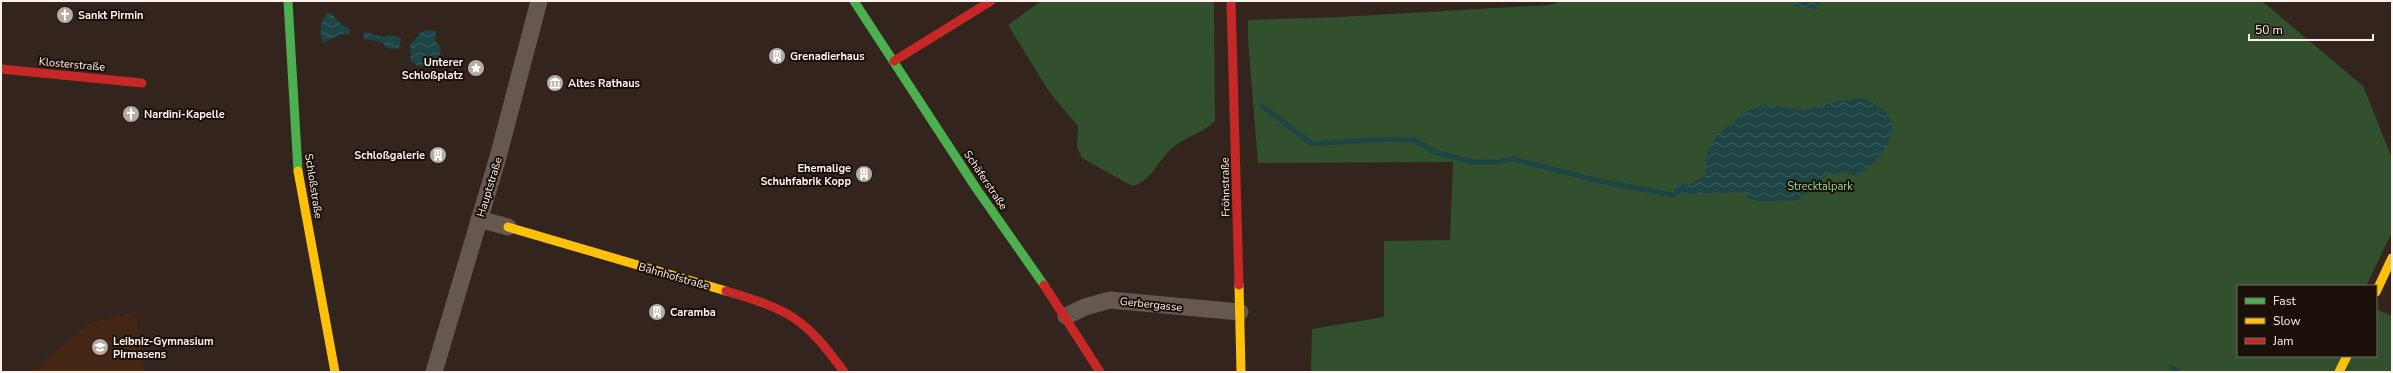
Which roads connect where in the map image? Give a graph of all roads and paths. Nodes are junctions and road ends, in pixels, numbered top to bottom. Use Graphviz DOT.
graph roads {
  1 [pos="288,1"];
  2 [pos="539,1"];
  3 [pos="854,1"];
  4 [pos="991,1"];
  5 [pos="1231,1"];
  6 [pos="894,61"];
  7 [pos="1,69"];
  8 [pos="142,83"];
  9 [pos="479,219"];
  10 [pos="508,227"];
  11 [pos="2392,258"];
  12 [pos="2377,290"];
  13 [pos="1240,312"];
  14 [pos="1066,316"];
  15 [pos="2346,357"];
  16 [pos="335,372"];
  17 [pos="434,372"];
  18 [pos="844,372"];
  19 [pos="1100,372"];
  20 [pos="1241,372"];
  21 [pos="2339,372"];
  1 -- 16 [label="street, Schloßstraße"];
  2 -- 9 [label="street, Hauptstraße"];
  3 -- 6 [label="street, Schäferstraße"];
  4 -- 6 [label="street"];
  5 -- 13 [label="street, Fröhnstraße"];
  6 -- 14 [label="street, Schäferstraße"];
  7 -- 8 [label="street, Klosterstraße"];
  9 -- 10 [label="street, Bahnhofstraße"];
  9 -- 17 [label="street, Hauptstraße"];
  10 -- 18 [label="street, Bahnhofstraße"];
  11 -- 12 [label="street"];
  13 -- 14 [label="street, Gerbergasse"];
  13 -- 20 [label="street, Fröhnstraße"];
  14 -- 19 [label="street, Schäferstraße"];
  15 -- 21 [label="street"];
}
